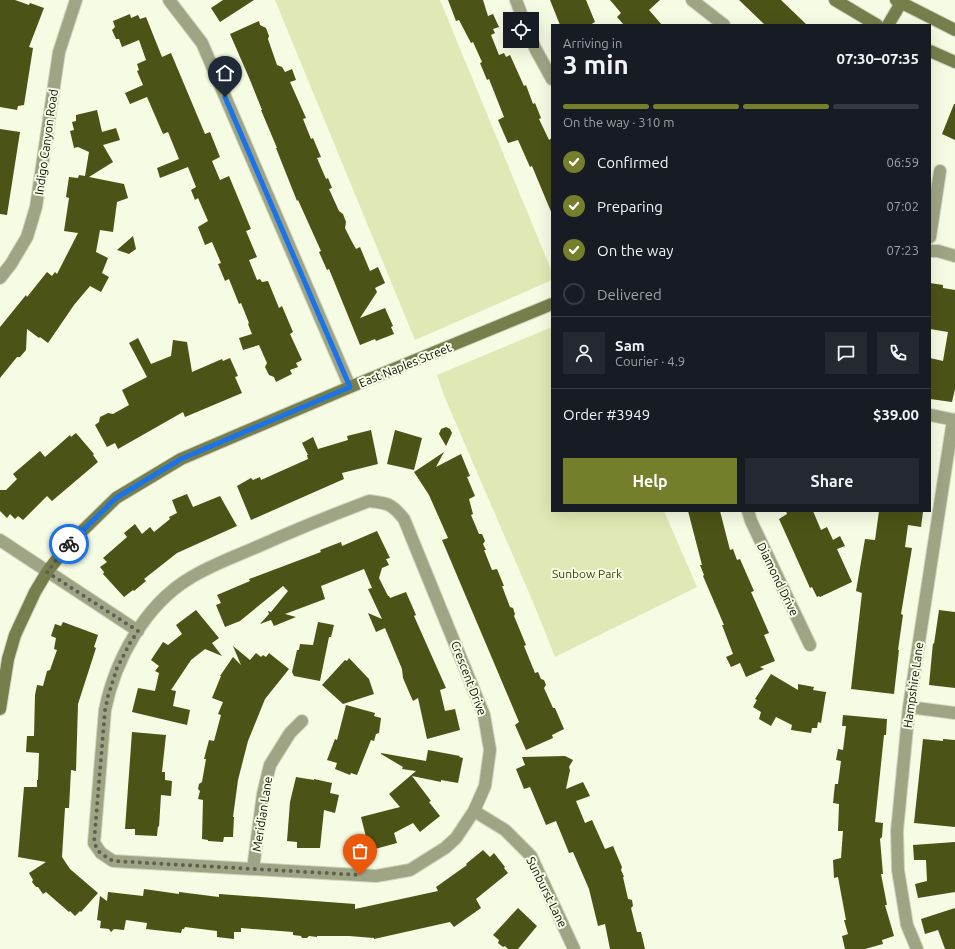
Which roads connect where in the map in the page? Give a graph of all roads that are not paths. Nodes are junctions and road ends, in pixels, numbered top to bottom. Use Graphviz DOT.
graph roads {
  1 [pos="76,0"];
  2 [pos="169,0"];
  3 [pos="516,0"];
  4 [pos="692,0"];
  5 [pos="835,0"];
  6 [pos="900,1"];
  7 [pos="520,12"];
  8 [pos="723,24"];
  9 [pos="875,24"];
  10 [pos="888,24"];
  11 [pos="955,30"];
  12 [pos="535,48"];
  13 [pos="931,51"];
  14 [pos="955,62"];
  15 [pos="551,77"];
  16 [pos="940,171"];
  17 [pos="931,230"];
  18 [pos="931,251"];
  19 [pos="955,256"];
  20 [pos="0,278"];
  21 [pos="551,304"];
  22 [pos="350,387"];
  23 [pos="931,415"];
  24 [pos="954,420"];
  25 [pos="748,512"];
  26 [pos="0,540"];
  27 [pos="47,572"];
  28 [pos="138,631"];
  29 [pos="810,645"];
  30 [pos="909,707"];
  31 [pos="0,709"];
  32 [pos="955,713"];
  33 [pos="302,721"];
  34 [pos="474,811"];
  35 [pos="253,870"];
  36 [pos="574,949"];
  37 [pos="917,949"];
  1 -- 20 [label="street, Indigo Canyon Road"];
  2 -- 22 [label="street"];
  3 -- 7 [label="street"];
  4 -- 8 [label="street"];
  5 -- 9 [label="street"];
  6 -- 10 [label="street"];
  6 -- 11 [label="street"];
  12 -- 15 [label="street"];
  13 -- 14 [label="street"];
  16 -- 17 [label="street"];
  18 -- 19 [label="street"];
  21 -- 22 [label="street, East Naples Street"];
  22 -- 27 [label="street, East Naples Street"];
  23 -- 24 [label="street"];
  24 -- 30 [label="street, Hampshire Lane"];
  25 -- 29 [label="street, Diamond Drive"];
  26 -- 27 [label="street"];
  27 -- 28 [label="street"];
  27 -- 31 [label="street, East Naples Street"];
  28 -- 34 [label="street, Crescent Drive"];
  28 -- 35 [label="street, Crescent Drive"];
  30 -- 32 [label="street"];
  30 -- 37 [label="street, Hampshire Lane"];
  33 -- 35 [label="street, Meridian Lane"];
  34 -- 35 [label="street, Crescent Drive"];
  34 -- 36 [label="street, Sunburst Lane"];
}
